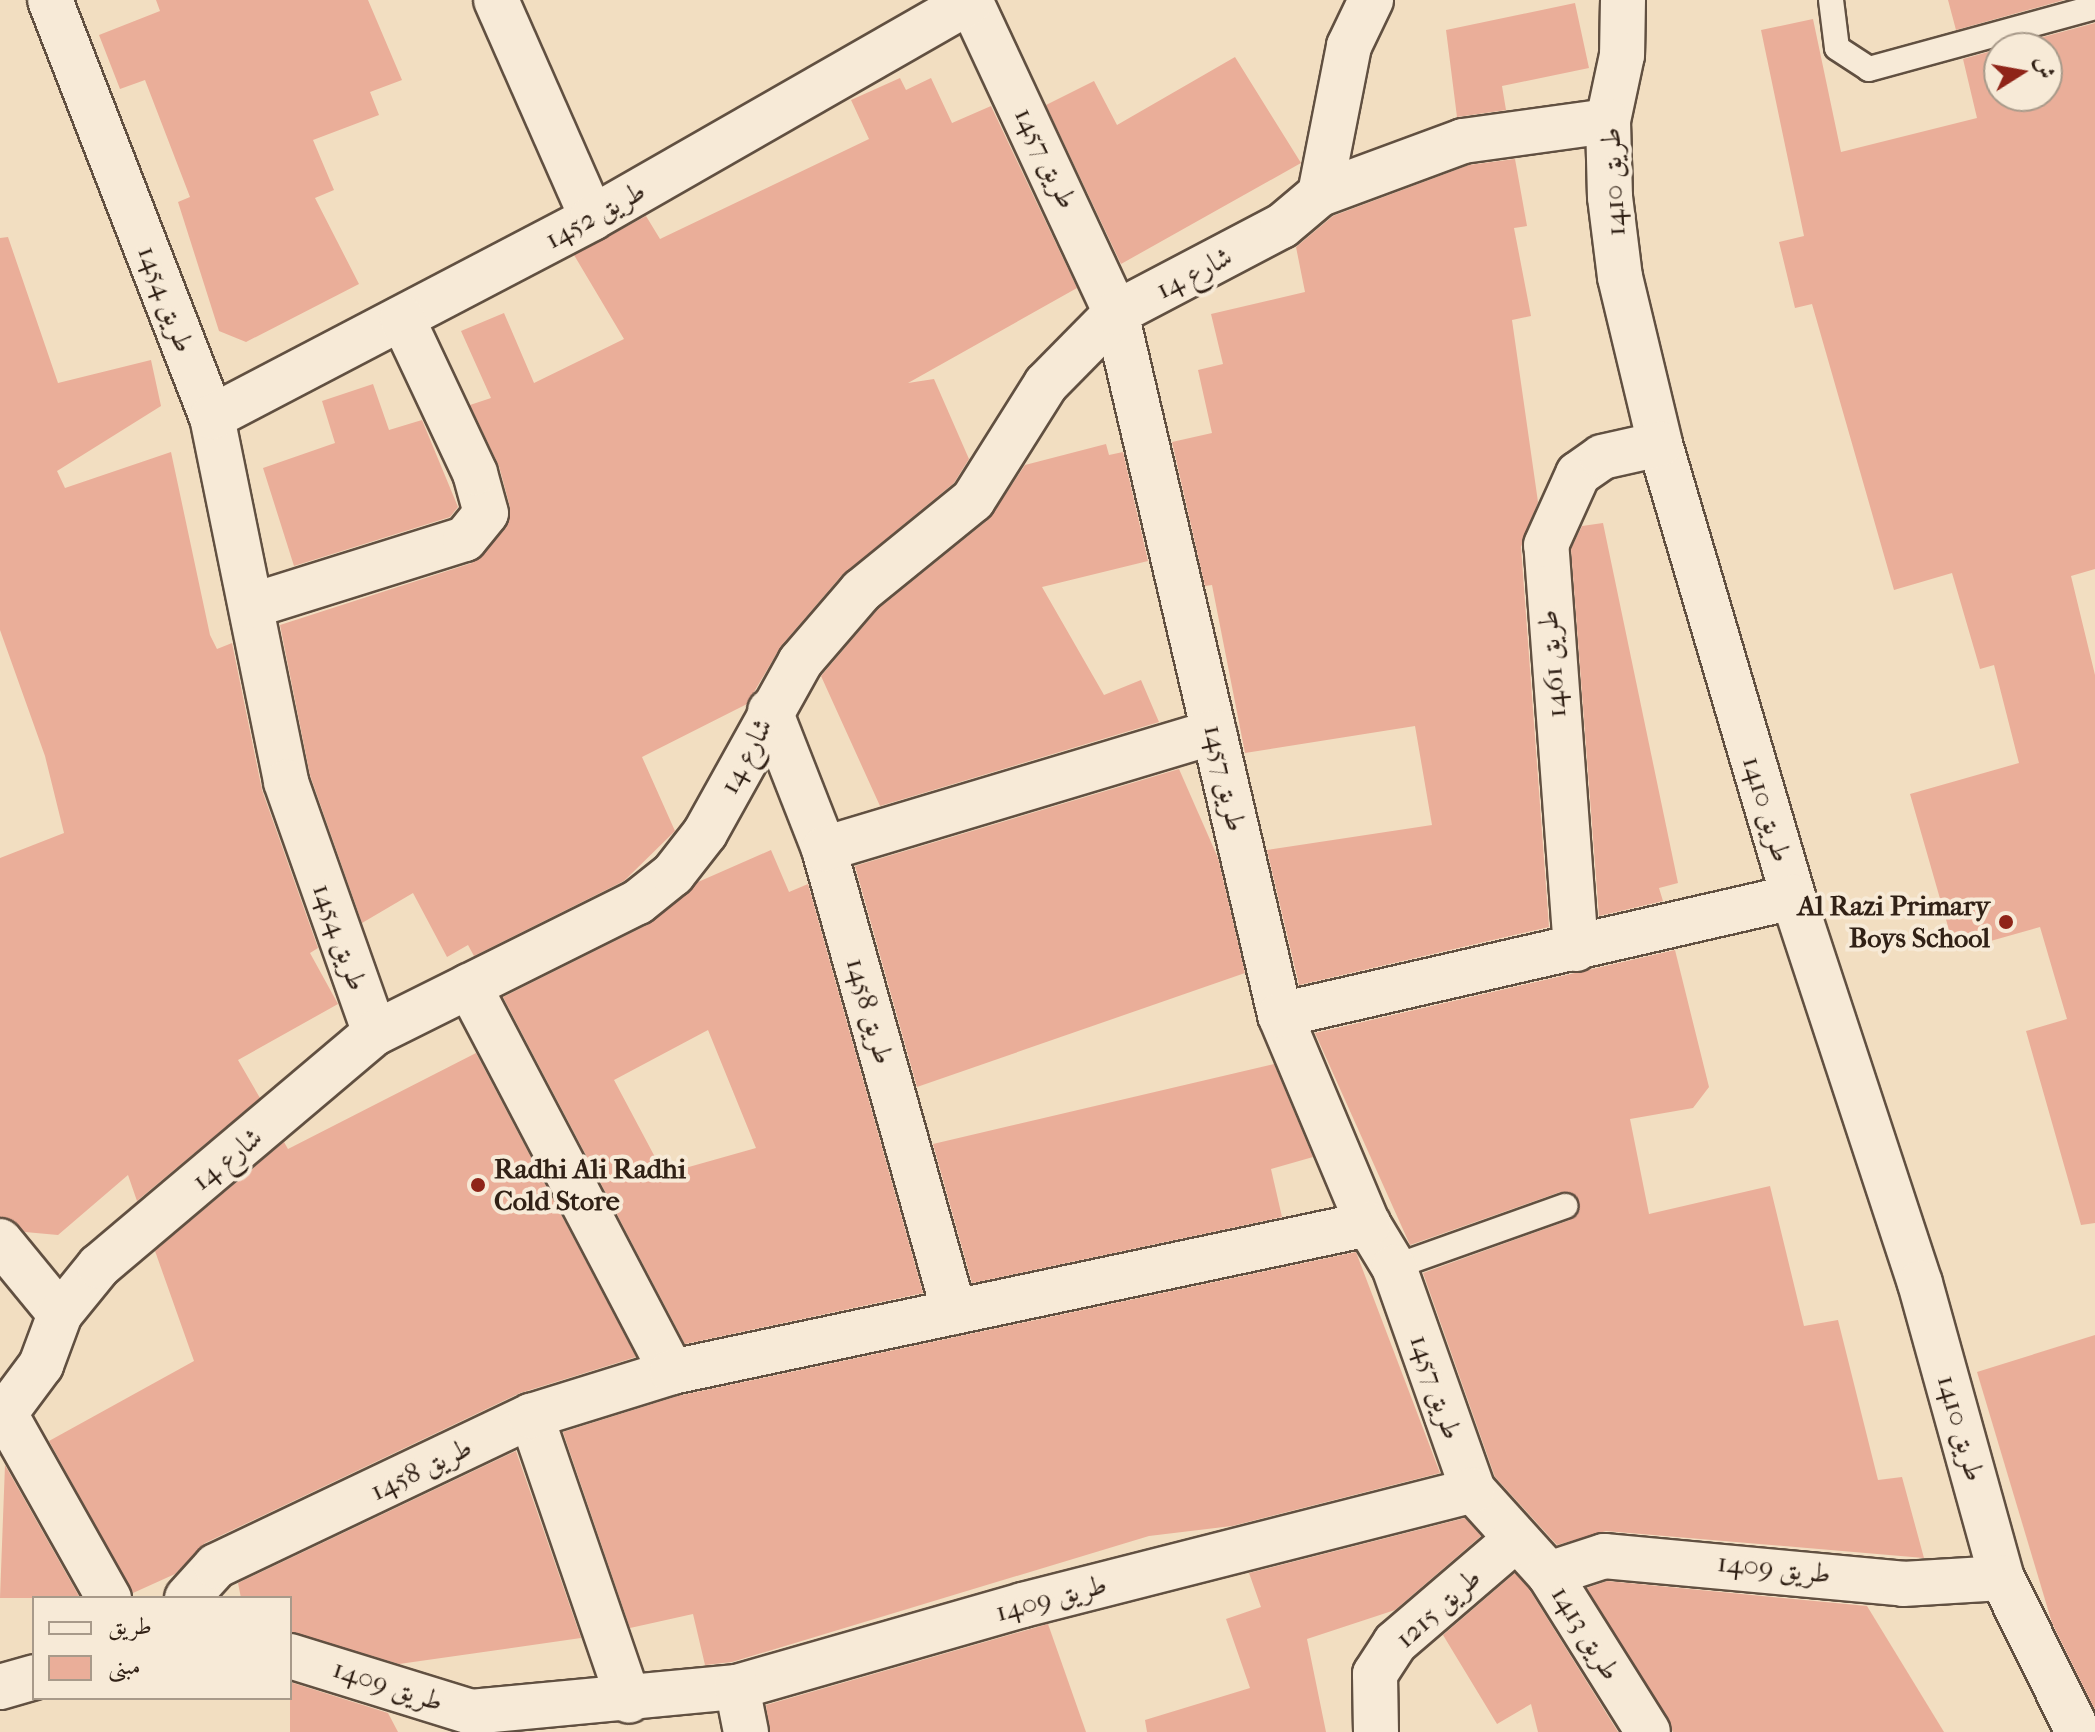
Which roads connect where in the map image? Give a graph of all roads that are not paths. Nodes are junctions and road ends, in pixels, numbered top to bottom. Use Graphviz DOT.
graph roads {
  1 [pos="50,0"];
  2 [pos="496,0"];
  3 [pos="970,0"];
  4 [pos="1371,0"];
  5 [pos="1623,0"];
  6 [pos="1831,0"];
  7 [pos="2095,7"];
  8 [pos="1608,121"];
  9 [pos="1320,194"];
  10 [pos="592,218"];
  11 [pos="1116,313"];
  12 [pos="402,318"];
  13 [pos="212,417"];
  14 [pos="1660,444"];
  15 [pos="251,606"];
  16 [pos="770,711"];
  17 [pos="1214,732"];
  18 [pos="824,849"];
  19 [pos="1793,897"];
  20 [pos="1576,949"];
  21 [pos="469,986"];
  22 [pos="1280,1015"];
  23 [pos="375,1033"];
  24 [pos="1565,1206"];
  25 [pos="1368,1224"];
  26 [pos="0,1241"];
  27 [pos="1394,1267"];
  28 [pos="954,1312"];
  29 [pos="60,1314"];
  30 [pos="672,1372"];
  31 [pos="2,1416"];
  32 [pos="531,1416"];
  33 [pos="1473,1490"];
  34 [pos="1514,1541"];
  35 [pos="1549,1574"];
  36 [pos="2002,1578"];
  37 [pos="108,1596"];
  38 [pos="189,1596"];
  39 [pos="292,1657"];
  40 [pos="32,1678"];
  41 [pos="0,1687"];
  42 [pos="737,1687"];
  43 [pos="629,1701"];
  44 [pos="474,1722"];
  45 [pos="746,1732"];
  46 [pos="1376,1732"];
  47 [pos="1648,1732"];
  48 [pos="2078,1732"];
  1 -- 13 [label="street, طريق 1454"];
  2 -- 10 [label="street"];
  3 -- 10 [label="street, طريق 1452"];
  3 -- 11 [label="street, طريق 1457"];
  4 -- 9 [label="street"];
  5 -- 8 [label="street, طريق 1410"];
  6 -- 7 [label="lane"];
  8 -- 9 [label="street"];
  8 -- 14 [label="street, طريق 1410"];
  9 -- 11 [label="street, شارع 14"];
  10 -- 12 [label="street, طريق 1452"];
  11 -- 16 [label="street, شارع 14"];
  11 -- 17 [label="street, طريق 1457"];
  12 -- 13 [label="street, طريق 1452"];
  12 -- 15 [label="street"];
  13 -- 15 [label="street, طريق 1454"];
  14 -- 19 [label="street, طريق 1410"];
  14 -- 20 [label="street, طريق 1461"];
  15 -- 23 [label="street, طريق 1454"];
  16 -- 18 [label="street, طريق 1458"];
  16 -- 21 [label="street, شارع 14"];
  17 -- 18 [label="street"];
  17 -- 22 [label="street, طريق 1457"];
  18 -- 28 [label="street, طريق 1458"];
  19 -- 20 [label="street"];
  19 -- 36 [label="street, طريق 1410"];
  20 -- 22 [label="street"];
  21 -- 23 [label="street, شارع 14"];
  21 -- 30 [label="street"];
  22 -- 25 [label="street, طريق 1457"];
  23 -- 29 [label="street, شارع 14"];
  24 -- 27 [label="lane"];
  25 -- 27 [label="street, طريق 1457"];
  25 -- 28 [label="street, طريق 1458"];
  26 -- 29 [label="street"];
  27 -- 33 [label="street, طريق 1457"];
  28 -- 30 [label="street, طريق 1458"];
  29 -- 31 [label="street, شارع 14"];
  30 -- 32 [label="street, طريق 1458"];
  31 -- 37 [label="street"];
  32 -- 38 [label="street, طريق 1458"];
  32 -- 43 [label="street"];
  33 -- 34 [label="street, طريق 1457"];
  33 -- 42 [label="street, طريق 1409"];
  34 -- 35 [label="street, طريق 1413"];
  34 -- 46 [label="street, طريق 1215"];
  35 -- 36 [label="street, طريق 1409"];
  35 -- 47 [label="street, طريق 1413"];
  36 -- 48 [label="street, طريق 1410"];
  39 -- 44 [label="street, طريق 1409"];
  40 -- 41 [label="street"];
  42 -- 43 [label="street, طريق 1409"];
  42 -- 45 [label="street"];
  43 -- 44 [label="street, طريق 1409"];
}
